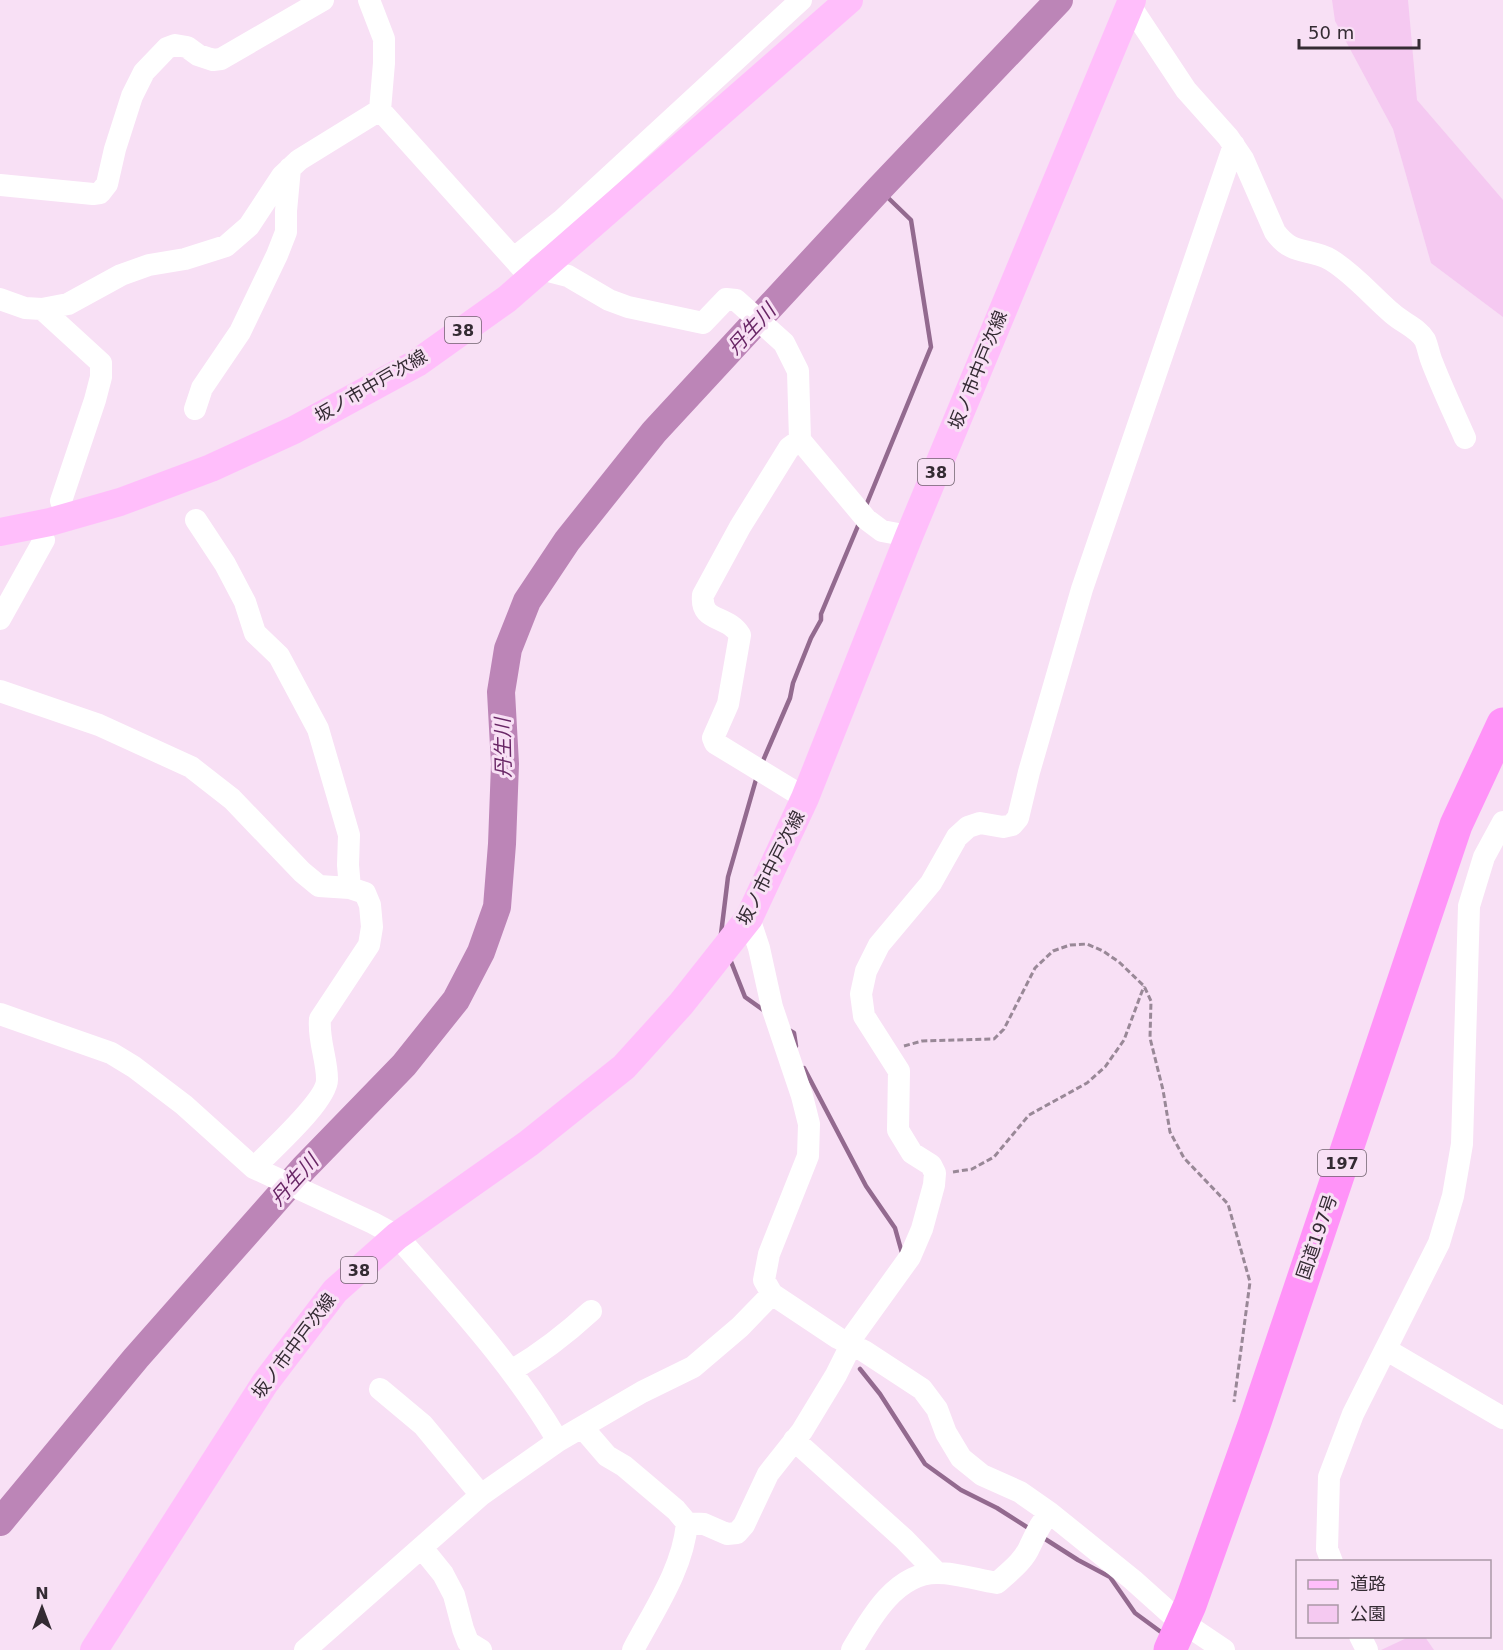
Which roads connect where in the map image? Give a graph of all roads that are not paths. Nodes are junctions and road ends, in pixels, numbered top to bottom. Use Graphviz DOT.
graph roads {
  1 [pos="323,0"];
  2 [pos="801,0"];
  3 [pos="849,0"];
  4 [pos="1130,2"];
  5 [pos="377,4"];
  6 [pos="380,110"];
  7 [pos="1234,145"];
  8 [pos="290,168"];
  9 [pos="0,185"];
  10 [pos="529,268"];
  11 [pos="0,299"];
  12 [pos="42,309"];
  13 [pos="195,409"];
  14 [pos="1464,438"];
  15 [pos="800,440"];
  16 [pos="60,501"];
  17 [pos="196,520"];
  18 [pos="0,532"];
  19 [pos="909,536"];
  20 [pos="44,540"];
  21 [pos="0,619"];
  22 [pos="0,691"];
  23 [pos="1503,723"];
  24 [pos="806,798"];
  25 [pos="1503,822"];
  26 [pos="350,888"];
  27 [pos="741,929"];
  28 [pos="0,1014"];
  29 [pos="256,1169"];
  30 [pos="397,1236"];
  31 [pos="772,1294"];
  32 [pos="591,1311"];
  33 [pos="850,1344"];
  34 [pos="1387,1350"];
  35 [pos="511,1371"];
  36 [pos="380,1389"];
  37 [pos="1503,1418"];
  38 [pos="582,1426"];
  39 [pos="794,1440"];
  40 [pos="558,1441"];
  41 [pos="481,1495"];
  42 [pos="1043,1521"];
  43 [pos="687,1523"];
  44 [pos="422,1548"];
  45 [pos="1331,1560"];
  46 [pos="937,1573"];
  47 [pos="94,1650"];
  48 [pos="305,1650"];
  49 [pos="481,1650"];
  50 [pos="633,1650"];
  51 [pos="852,1650"];
  52 [pos="1170,1650"];
  53 [pos="1224,1650"];
  1 -- 9 [label="street"];
  2 -- 10 [label="street"];
  3 -- 10 [label="main road, 坂ノ市中戸次線 / 38"];
  4 -- 7 [label="street"];
  4 -- 19 [label="main road, 坂ノ市中戸次線 / 38"];
  5 -- 6 [label="street"];
  6 -- 8 [label="street"];
  6 -- 10 [label="street"];
  7 -- 14 [label="street"];
  7 -- 33 [label="street"];
  8 -- 12 [label="street"];
  8 -- 13 [label="street"];
  10 -- 15 [label="street"];
  10 -- 18 [label="main road, 坂ノ市中戸次線 / 38"];
  11 -- 12 [label="street"];
  12 -- 16 [label="street"];
  15 -- 19 [label="street"];
  15 -- 24 [label="street"];
  17 -- 26 [label="street"];
  19 -- 24 [label="main road, 坂ノ市中戸次線 / 38"];
  20 -- 21 [label="street"];
  22 -- 26 [label="street"];
  23 -- 52 [label="highway, 国道197号 / 197"];
  24 -- 27 [label="main road, 坂ノ市中戸次線 / 38"];
  25 -- 34 [label="street"];
  26 -- 29 [label="street"];
  27 -- 30 [label="main road, 坂ノ市中戸次線 / 38"];
  27 -- 31 [label="street"];
  28 -- 29 [label="street"];
  29 -- 30 [label="street"];
  30 -- 35 [label="street"];
  30 -- 47 [label="main road, 坂ノ市中戸次線 / 38"];
  31 -- 33 [label="street"];
  31 -- 38 [label="street"];
  32 -- 35 [label="street"];
  33 -- 39 [label="street"];
  33 -- 42 [label="street"];
  34 -- 37 [label="street"];
  34 -- 45 [label="street"];
  35 -- 40 [label="street"];
  36 -- 41 [label="street"];
  38 -- 40 [label="street"];
  38 -- 43 [label="street"];
  39 -- 43 [label="street"];
  39 -- 46 [label="street"];
  40 -- 41 [label="street"];
  41 -- 44 [label="street"];
  42 -- 46 [label="street"];
  42 -- 53 [label="street"];
  43 -- 50 [label="street"];
  44 -- 48 [label="street"];
  44 -- 49 [label="street"];
  46 -- 51 [label="street"];
}
